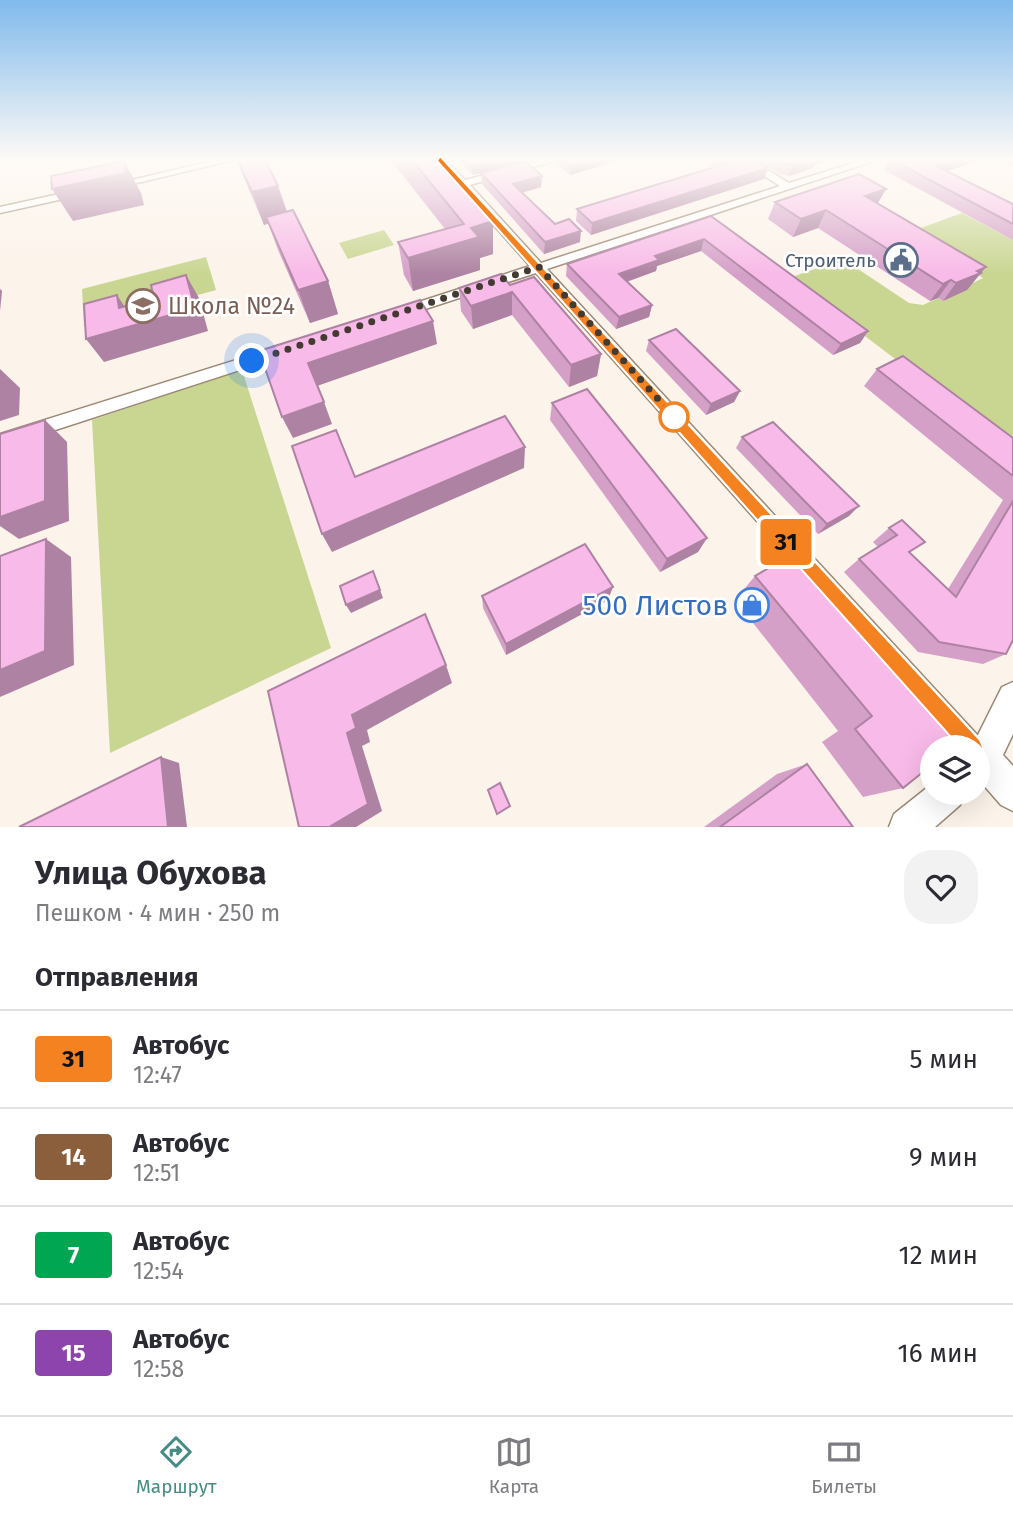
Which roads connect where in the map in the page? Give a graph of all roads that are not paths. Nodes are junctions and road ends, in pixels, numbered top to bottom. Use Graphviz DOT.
graph roads {
  1 [pos="56,198"];
  2 [pos="475,198"];
  3 [pos="755,198"];
  4 [pos="0,210"];
  5 [pos="539,267"];
  6 [pos="386,317"];
  7 [pos="300,345"];
  8 [pos="0,442"];
  9 [pos="1013,698"];
  10 [pos="959,735"];
  11 [pos="990,736"];
  12 [pos="990,769"];
  13 [pos="1013,793"];
  14 [pos="934,805"];
  15 [pos="907,827"];
  1 -- 4 [label="street"];
  2 -- 5 [label="street"];
  3 -- 5 [label="street"];
  5 -- 6 [label="street"];
  5 -- 10 [label="street"];
  7 -- 8 [label="street"];
  9 -- 11 [label="street"];
  12 -- 13 [label="street"];
  14 -- 15 [label="street"];
}
